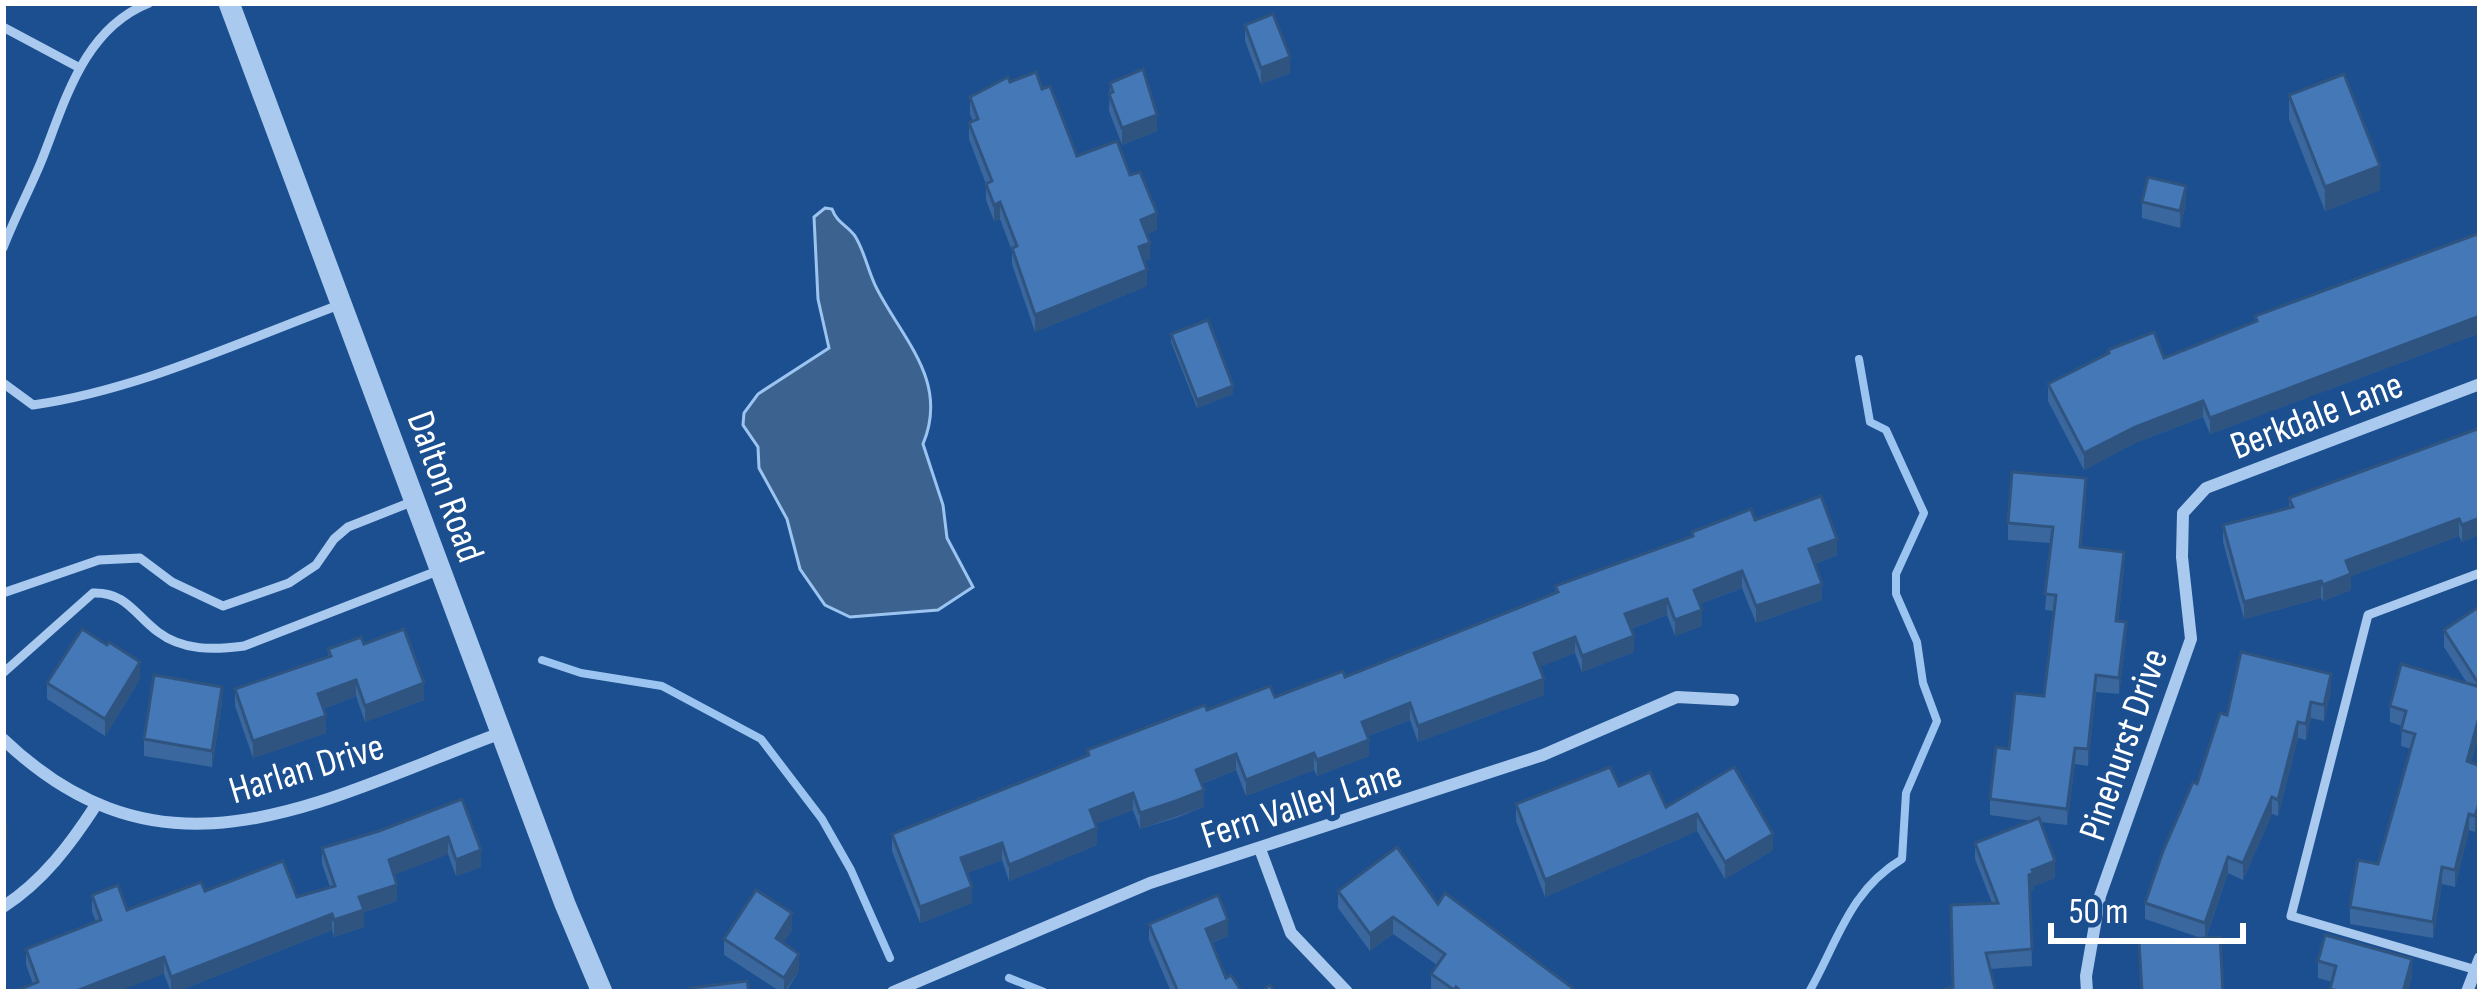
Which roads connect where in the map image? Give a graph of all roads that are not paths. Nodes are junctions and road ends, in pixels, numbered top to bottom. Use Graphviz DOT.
graph roads {
  1 [pos="149,3"];
  2 [pos="230,3"];
  3 [pos="3,27"];
  4 [pos="78,67"];
  5 [pos="3,248"];
  6 [pos="341,304"];
  7 [pos="3,383"];
  8 [pos="2480,384"];
  9 [pos="414,500"];
  10 [pos="2183,514"];
  11 [pos="440,570"];
  12 [pos="2480,574"];
  13 [pos="3,593"];
  14 [pos="3,673"];
  15 [pos="1733,700"];
  16 [pos="501,733"];
  17 [pos="3,739"];
  18 [pos="96,806"];
  19 [pos="1259,849"];
  20 [pos="3,907"];
  21 [pos="2476,963"];
  22 [pos="602,992"];
  23 [pos="893,992"];
  24 [pos="1347,992"];
  25 [pos="2087,992"];
  26 [pos="2467,992"];
  1 -- 4 [label="lane"];
  2 -- 6 [label="street, Dalton Road"];
  3 -- 4 [label="lane"];
  4 -- 5 [label="lane"];
  6 -- 7 [label="lane"];
  6 -- 9 [label="street, Dalton Road"];
  8 -- 10 [label="street, Berkdale Lane"];
  9 -- 11 [label="street, Dalton Road"];
  9 -- 13 [label="lane"];
  10 -- 25 [label="street, Pinehurst Drive"];
  11 -- 14 [label="lane"];
  11 -- 16 [label="street, Dalton Road"];
  12 -- 21 [label="lane"];
  15 -- 19 [label="street, Fern Valley Lane"];
  16 -- 18 [label="street, Harlan Drive"];
  16 -- 22 [label="street, Dalton Road"];
  17 -- 18 [label="street, Harlan Drive"];
  18 -- 20 [label="street"];
  19 -- 23 [label="street, Fern Valley Lane"];
  19 -- 24 [label="street"];
  21 -- 26 [label="street"];
}
